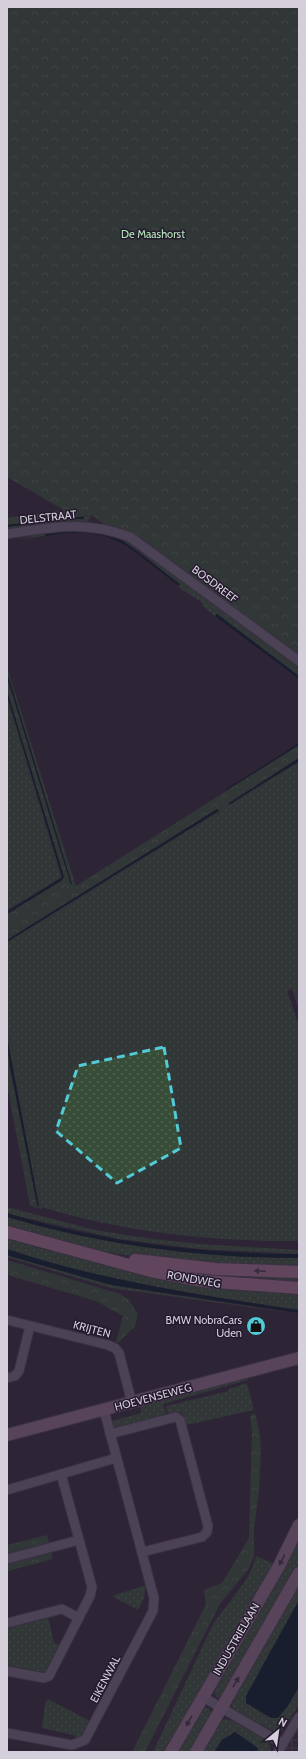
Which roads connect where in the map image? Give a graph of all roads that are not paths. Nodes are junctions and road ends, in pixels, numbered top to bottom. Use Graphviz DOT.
graph roads {
  1 [pos="114,531"];
  2 [pos="7,534"];
  3 [pos="299,661"];
  4 [pos="7,1232"];
  5 [pos="92,1255"];
  6 [pos="299,1272"];
  7 [pos="299,1288"];
  8 [pos="7,1320"];
  9 [pos="30,1326"];
  10 [pos="299,1358"];
  11 [pos="7,1378"];
  12 [pos="132,1403"];
  13 [pos="104,1410"];
  14 [pos="110,1434"];
  15 [pos="7,1435"];
  16 [pos="116,1458"];
  17 [pos="62,1474"];
  18 [pos="7,1490"];
  19 [pos="299,1525"];
  20 [pos="79,1540"];
  21 [pos="142,1552"];
  22 [pos="7,1559"];
  23 [pos="299,1573"];
  24 [pos="79,1618"];
  25 [pos="7,1623"];
  26 [pos="7,1671"];
  27 [pos="203,1697"];
  28 [pos="221,1708"];
  29 [pos="299,1717"];
  30 [pos="7,1733"];
  31 [pos="283,1744"];
  32 [pos="171,1752"];
  33 [pos="196,1752"];
  34 [pos="278,1752"];
  1 -- 2 [label="street, DELSTRAAT"];
  1 -- 3 [label="street, BOSDREEF"];
  4 -- 5 [label="main road, RONDWEG"];
  6 -- 5 [label="main road, RONDWEG, one-way"];
  5 -- 7 [label="main road, RONDWEG"];
  8 -- 9 [label="street, KRIJTEN"];
  9 -- 11 [label="street"];
  9 -- 12 [label="street, KRIJTEN"];
  10 -- 12 [label="main road, HOEVENSEWEG"];
  12 -- 13 [label="main road, HOEVENSEWEG"];
  13 -- 14 [label="street, EIKENWAL"];
  13 -- 15 [label="main road, HOEVENSEWEG"];
  14 -- 16 [label="street, EIKENWAL"];
  14 -- 21 [label="street"];
  16 -- 17 [label="street"];
  16 -- 21 [label="street, EIKENWAL"];
  17 -- 18 [label="street"];
  17 -- 20 [label="street"];
  19 -- 27 [label="main road, INDUSTRIELAAN, one-way"];
  20 -- 22 [label="street"];
  20 -- 24 [label="street"];
  21 -- 30 [label="street, EIKENWAL"];
  28 -- 23 [label="main road, INDUSTRIELAAN, one-way"];
  24 -- 25 [label="street"];
  24 -- 26 [label="street"];
  27 -- 28 [label="street"];
  27 -- 32 [label="main road, INDUSTRIELAAN, one-way"];
  28 -- 31 [label="street"];
  28 -- 33 [label="main road, INDUSTRIELAAN"];
  29 -- 31 [label="street"];
  31 -- 34 [label="street"];
}
